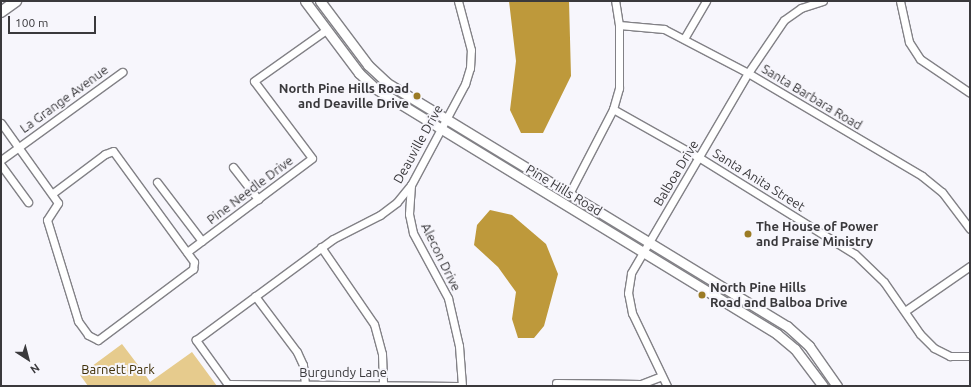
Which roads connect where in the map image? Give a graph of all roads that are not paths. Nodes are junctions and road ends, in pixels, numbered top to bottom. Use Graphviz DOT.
graph roads {
  1 [pos="305,1"];
  2 [pos="320,1"];
  3 [pos="458,1"];
  4 [pos="615,1"];
  5 [pos="706,1"];
  6 [pos="823,1"];
  7 [pos="900,1"];
  8 [pos="619,25"];
  9 [pos="326,30"];
  10 [pos="684,37"];
  11 [pos="122,72"];
  12 [pos="748,73"];
  13 [pos="970,93"];
  14 [pos="613,109"];
  15 [pos="446,121"];
  16 [pos="1,123"];
  17 [pos="440,131"];
  18 [pos="19,147"];
  19 [pos="700,158"];
  20 [pos="1,160"];
  21 [pos="1,165"];
  22 [pos="234,167"];
  23 [pos="157,182"];
  24 [pos="411,185"];
  25 [pos="53,193"];
  26 [pos="569,194"];
  27 [pos="258,199"];
  28 [pos="28,202"];
  29 [pos="970,229"];
  30 [pos="202,241"];
  31 [pos="649,243"];
  32 [pos="322,247"];
  33 [pos="187,252"];
  34 [pos="643,254"];
  35 [pos="970,266"];
  36 [pos="255,296"];
  37 [pos="905,311"];
  38 [pos="970,356"];
  39 [pos="662,376"];
  40 [pos="556,383"];
  41 [pos="305,384"];
  42 [pos="383,384"];
  43 [pos="229,385"];
  44 [pos="458,386"];
  45 [pos="462,386"];
  46 [pos="667,386"];
  47 [pos="823,386"];
  48 [pos="837,386"];
  1 -- 9 [label="main road, Pine Hills Road"];
  2 -- 15 [label="main road, Pine Hills Road"];
  3 -- 15 [label="street, Deauville Drive"];
  4 -- 8 [label="street"];
  5 -- 10 [label="street"];
  6 -- 12 [label="street, Balboa Drive"];
  7 -- 13 [label="street"];
  8 -- 10 [label="street, Santa Barbara Road"];
  8 -- 14 [label="street"];
  9 -- 17 [label="main road, Pine Hills Road"];
  9 -- 27 [label="street, Pine Needle Drive"];
  10 -- 12 [label="street, Santa Barbara Road"];
  11 -- 18 [label="street, La Grange Avenue"];
  12 -- 19 [label="street, Balboa Drive"];
  12 -- 29 [label="street, Santa Barbara Road"];
  14 -- 19 [label="street, Santa Anita Street"];
  14 -- 26 [label="street"];
  15 -- 17 [label="street, Deauville Drive"];
  15 -- 26 [label="main road, Pine Hills Road"];
  16 -- 18 [label="street"];
  17 -- 24 [label="street, Deauville Drive"];
  17 -- 34 [label="main road, Pine Hills Road"];
  18 -- 20 [label="street, La Grange Avenue"];
  18 -- 25 [label="street"];
  19 -- 31 [label="street, Balboa Drive"];
  19 -- 37 [label="street, Santa Anita Street"];
  21 -- 28 [label="street"];
  22 -- 27 [label="street"];
  23 -- 30 [label="street"];
  24 -- 32 [label="street, Deauville Drive"];
  24 -- 45 [label="street, Alecon Drive"];
  25 -- 33 [label="street"];
  25 -- 33 [label="street"];
  26 -- 31 [label="main road, Pine Hills Road"];
  27 -- 30 [label="street, Pine Needle Drive"];
  30 -- 33 [label="street, Pine Needle Drive"];
  31 -- 34 [label="street, Balboa Drive"];
  31 -- 48 [label="main road, Pine Hills Road"];
  32 -- 36 [label="street, Deauville Drive"];
  32 -- 42 [label="street"];
  34 -- 39 [label="street, Balboa Drive"];
  34 -- 47 [label="main road, Pine Hills Road"];
  35 -- 37 [label="street"];
  36 -- 41 [label="street"];
  36 -- 43 [label="street, Deauville Drive"];
  37 -- 38 [label="street, Santa Anita Street"];
  39 -- 40 [label="street"];
  39 -- 46 [label="street, Balboa Drive"];
  41 -- 42 [label="street, Burgundy Lane"];
  41 -- 43 [label="street, Burgundy Lane"];
  42 -- 44 [label="street, Burgundy Lane"];
}
